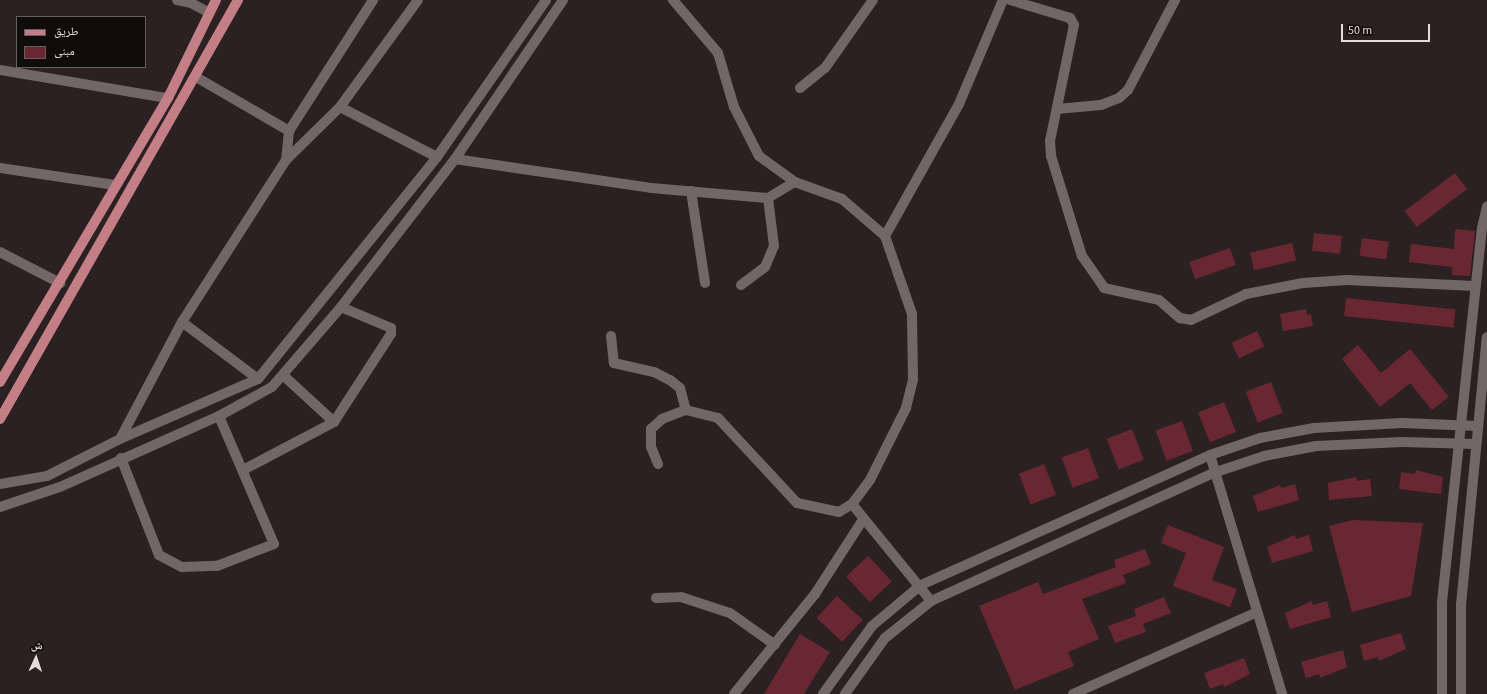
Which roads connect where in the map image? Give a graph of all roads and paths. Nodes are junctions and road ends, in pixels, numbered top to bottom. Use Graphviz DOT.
graph roads {
  1 [pos="177,0"];
  2 [pos="210,0"];
  3 [pos="216,0"];
  4 [pos="238,0"];
  5 [pos="373,0"];
  6 [pos="418,0"];
  7 [pos="546,0"];
  8 [pos="562,0"];
  9 [pos="673,0"];
  10 [pos="873,0"];
  11 [pos="1003,0"];
  12 [pos="1010,0"];
  13 [pos="1175,0"];
  14 [pos="208,12"];
  15 [pos="0,70"];
  16 [pos="196,77"];
  17 [pos="800,88"];
  18 [pos="168,98"];
  19 [pos="340,107"];
  20 [pos="1057,109"];
  21 [pos="289,131"];
  22 [pos="437,157"];
  23 [pos="455,158"];
  24 [pos="286,160"];
  25 [pos="0,168"];
  26 [pos="795,182"];
  27 [pos="115,185"];
  28 [pos="691,191"];
  29 [pos="768,198"];
  30 [pos="1487,207"];
  31 [pos="885,236"];
  32 [pos="0,252"];
  33 [pos="60,283"];
  34 [pos="705,283"];
  35 [pos="741,285"];
  36 [pos="1475,286"];
  37 [pos="341,307"];
  38 [pos="182,322"];
  39 [pos="611,336"];
  40 [pos="1487,337"];
  41 [pos="284,376"];
  42 [pos="258,379"];
  43 [pos="0,382"];
  44 [pos="686,410"];
  45 [pos="219,416"];
  46 [pos="0,419"];
  47 [pos="334,422"];
  48 [pos="1460,425"];
  49 [pos="1478,426"];
  50 [pos="136,432"];
  51 [pos="120,439"];
  52 [pos="1458,443"];
  53 [pos="1476,444"];
  54 [pos="144,449"];
  55 [pos="1210,455"];
  56 [pos="121,458"];
  57 [pos="658,464"];
  58 [pos="245,469"];
  59 [pos="1216,472"];
  60 [pos="0,484"];
  61 [pos="852,504"];
  62 [pos="0,507"];
  63 [pos="864,518"];
  64 [pos="922,585"];
  65 [pos="656,598"];
  66 [pos="931,601"];
  67 [pos="1257,612"];
  68 [pos="775,645"];
  69 [pos="734,694"];
  70 [pos="823,694"];
  71 [pos="845,694"];
  72 [pos="1073,694"];
  73 [pos="1282,694"];
  74 [pos="1442,694"];
  75 [pos="1461,694"];
  1 -- 14 [label="street"];
  2 -- 14 [label="main road"];
  3 -- 14 [label="main road"];
  4 -- 16 [label="main road"];
  5 -- 21 [label="street"];
  6 -- 19 [label="street"];
  7 -- 22 [label="street"];
  8 -- 23 [label="street"];
  9 -- 26 [label="street"];
  10 -- 17 [label="street"];
  11 -- 31 [label="street"];
  12 -- 20 [label="street"];
  13 -- 20 [label="street"];
  14 -- 18 [label="main road"];
  15 -- 18 [label="street"];
  16 -- 21 [label="street"];
  16 -- 46 [label="main road"];
  18 -- 27 [label="main road"];
  19 -- 22 [label="street"];
  19 -- 24 [label="street"];
  20 -- 36 [label="street"];
  21 -- 24 [label="street"];
  22 -- 42 [label="street"];
  23 -- 28 [label="street"];
  23 -- 37 [label="street"];
  24 -- 38 [label="street"];
  25 -- 27 [label="street"];
  26 -- 29 [label="street"];
  26 -- 31 [label="street"];
  27 -- 33 [label="main road"];
  28 -- 29 [label="street"];
  28 -- 34 [label="street"];
  29 -- 35 [label="street"];
  30 -- 36 [label="street"];
  31 -- 61 [label="street"];
  32 -- 33 [label="street"];
  33 -- 43 [label="main road"];
  36 -- 48 [label="street"];
  37 -- 41 [label="street"];
  37 -- 47 [label="street"];
  38 -- 42 [label="street"];
  38 -- 51 [label="street"];
  39 -- 44 [label="street"];
  40 -- 49 [label="street"];
  41 -- 45 [label="street"];
  41 -- 47 [label="street"];
  42 -- 50 [label="street"];
  44 -- 57 [label="street"];
  44 -- 61 [label="street"];
  45 -- 54 [label="street"];
  45 -- 58 [label="street"];
  47 -- 58 [label="street"];
  48 -- 49 [label="street"];
  48 -- 52 [label="street"];
  48 -- 55 [label="street"];
  49 -- 53 [label="street"];
  50 -- 51 [label="street"];
  50 -- 54 [label="street"];
  51 -- 60 [label="street"];
  52 -- 53 [label="street"];
  52 -- 59 [label="street"];
  52 -- 74 [label="street"];
  53 -- 75 [label="street"];
  54 -- 56 [label="street"];
  55 -- 59 [label="street"];
  55 -- 64 [label="street"];
  56 -- 58 [label="street"];
  56 -- 62 [label="street"];
  59 -- 66 [label="street"];
  59 -- 67 [label="street"];
  61 -- 63 [label="street"];
  63 -- 64 [label="street"];
  63 -- 68 [label="street"];
  64 -- 66 [label="street"];
  64 -- 70 [label="street"];
  65 -- 68 [label="street"];
  66 -- 71 [label="street"];
  67 -- 72 [label="street"];
  67 -- 73 [label="street"];
  68 -- 69 [label="street"];
}
